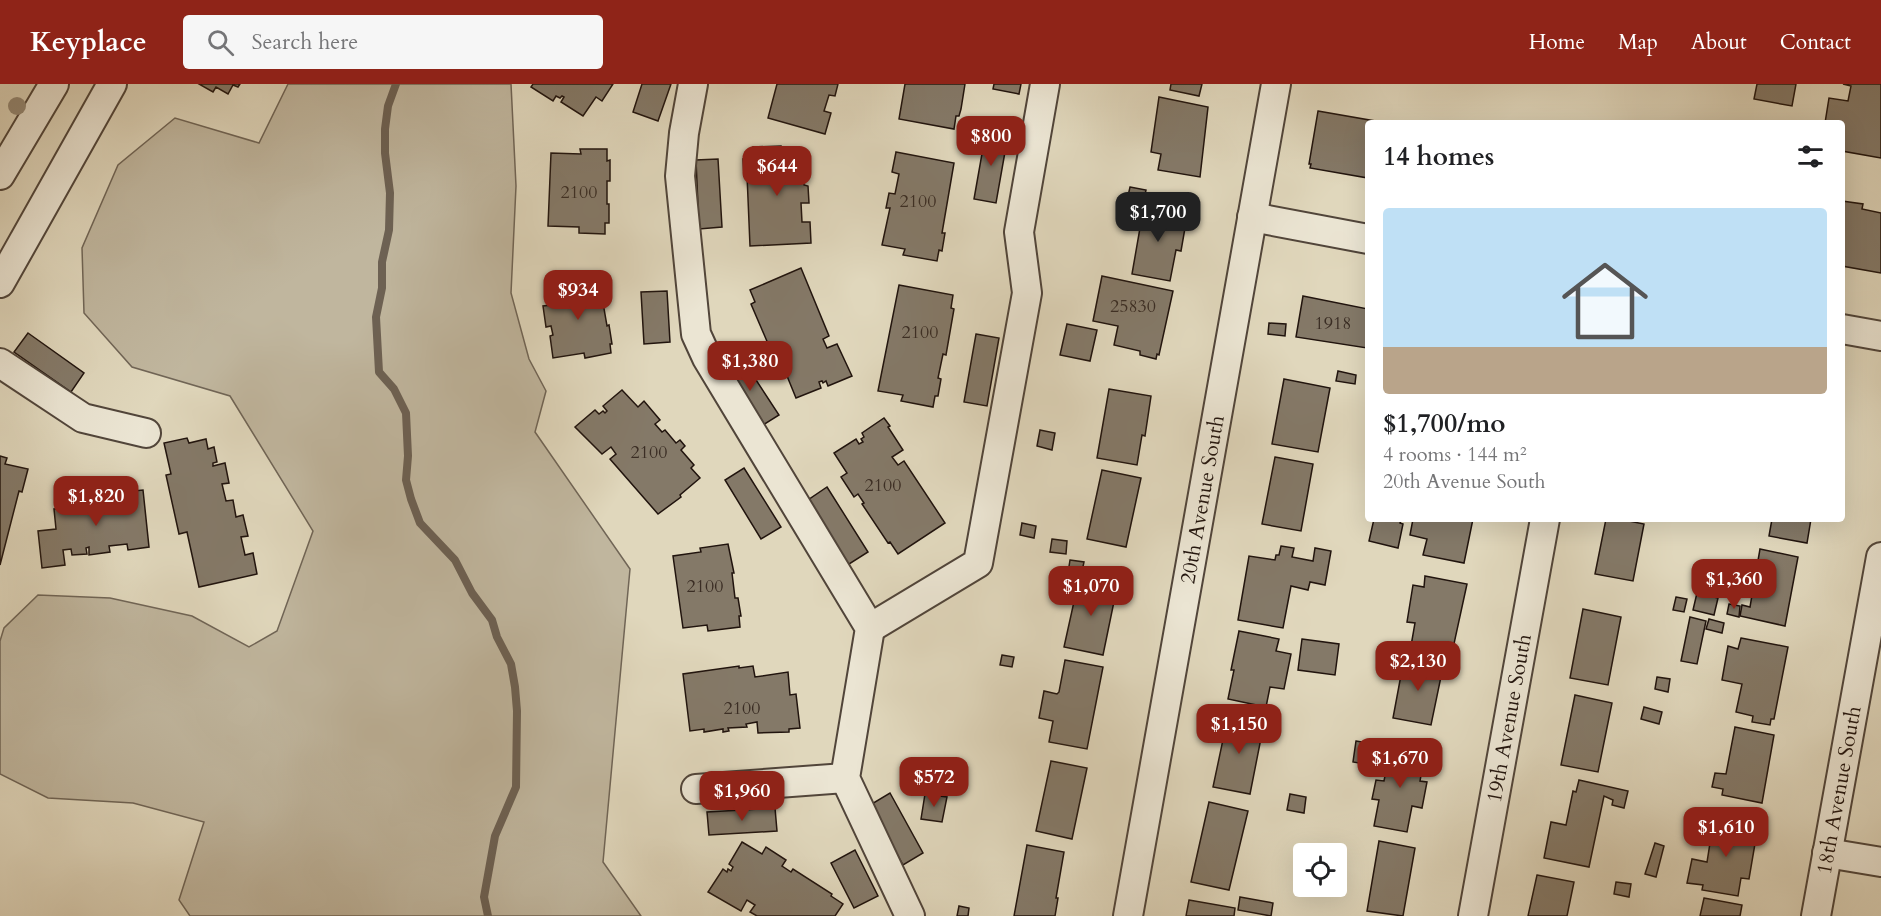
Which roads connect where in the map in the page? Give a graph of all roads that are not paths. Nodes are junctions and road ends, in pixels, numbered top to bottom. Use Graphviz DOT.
graph roads {
  1 [pos="54,84"];
  2 [pos="112,84"];
  3 [pos="693,84"];
  4 [pos="1045,84"];
  5 [pos="1276,84"];
  6 [pos="0,176"];
  7 [pos="1252,217"];
  8 [pos="1365,238"];
  9 [pos="0,284"];
  10 [pos="1845,330"];
  11 [pos="1881,336"];
  12 [pos="0,363"];
  13 [pos="146,433"];
  14 [pos="1544,522"];
  15 [pos="1881,557"];
  16 [pos="870,628"];
  17 [pos="845,778"];
  18 [pos="696,789"];
  19 [pos="1827,853"];
  20 [pos="1881,862"];
  21 [pos="910,916"];
  22 [pos="1128,916"];
  23 [pos="1473,916"];
  24 [pos="1815,916"];
  1 -- 6 [label="street"];
  2 -- 9 [label="street"];
  3 -- 16 [label="street"];
  4 -- 16 [label="street"];
  5 -- 7 [label="street, 20th Avenue South"];
  7 -- 8 [label="street"];
  7 -- 22 [label="street, 20th Avenue South"];
  10 -- 11 [label="street"];
  12 -- 13 [label="street"];
  14 -- 23 [label="street, 19th Avenue South"];
  15 -- 19 [label="street, 18th Avenue South"];
  16 -- 17 [label="street"];
  17 -- 18 [label="street"];
  17 -- 21 [label="street"];
  19 -- 20 [label="street"];
  19 -- 24 [label="street, 18th Avenue South"];
}
